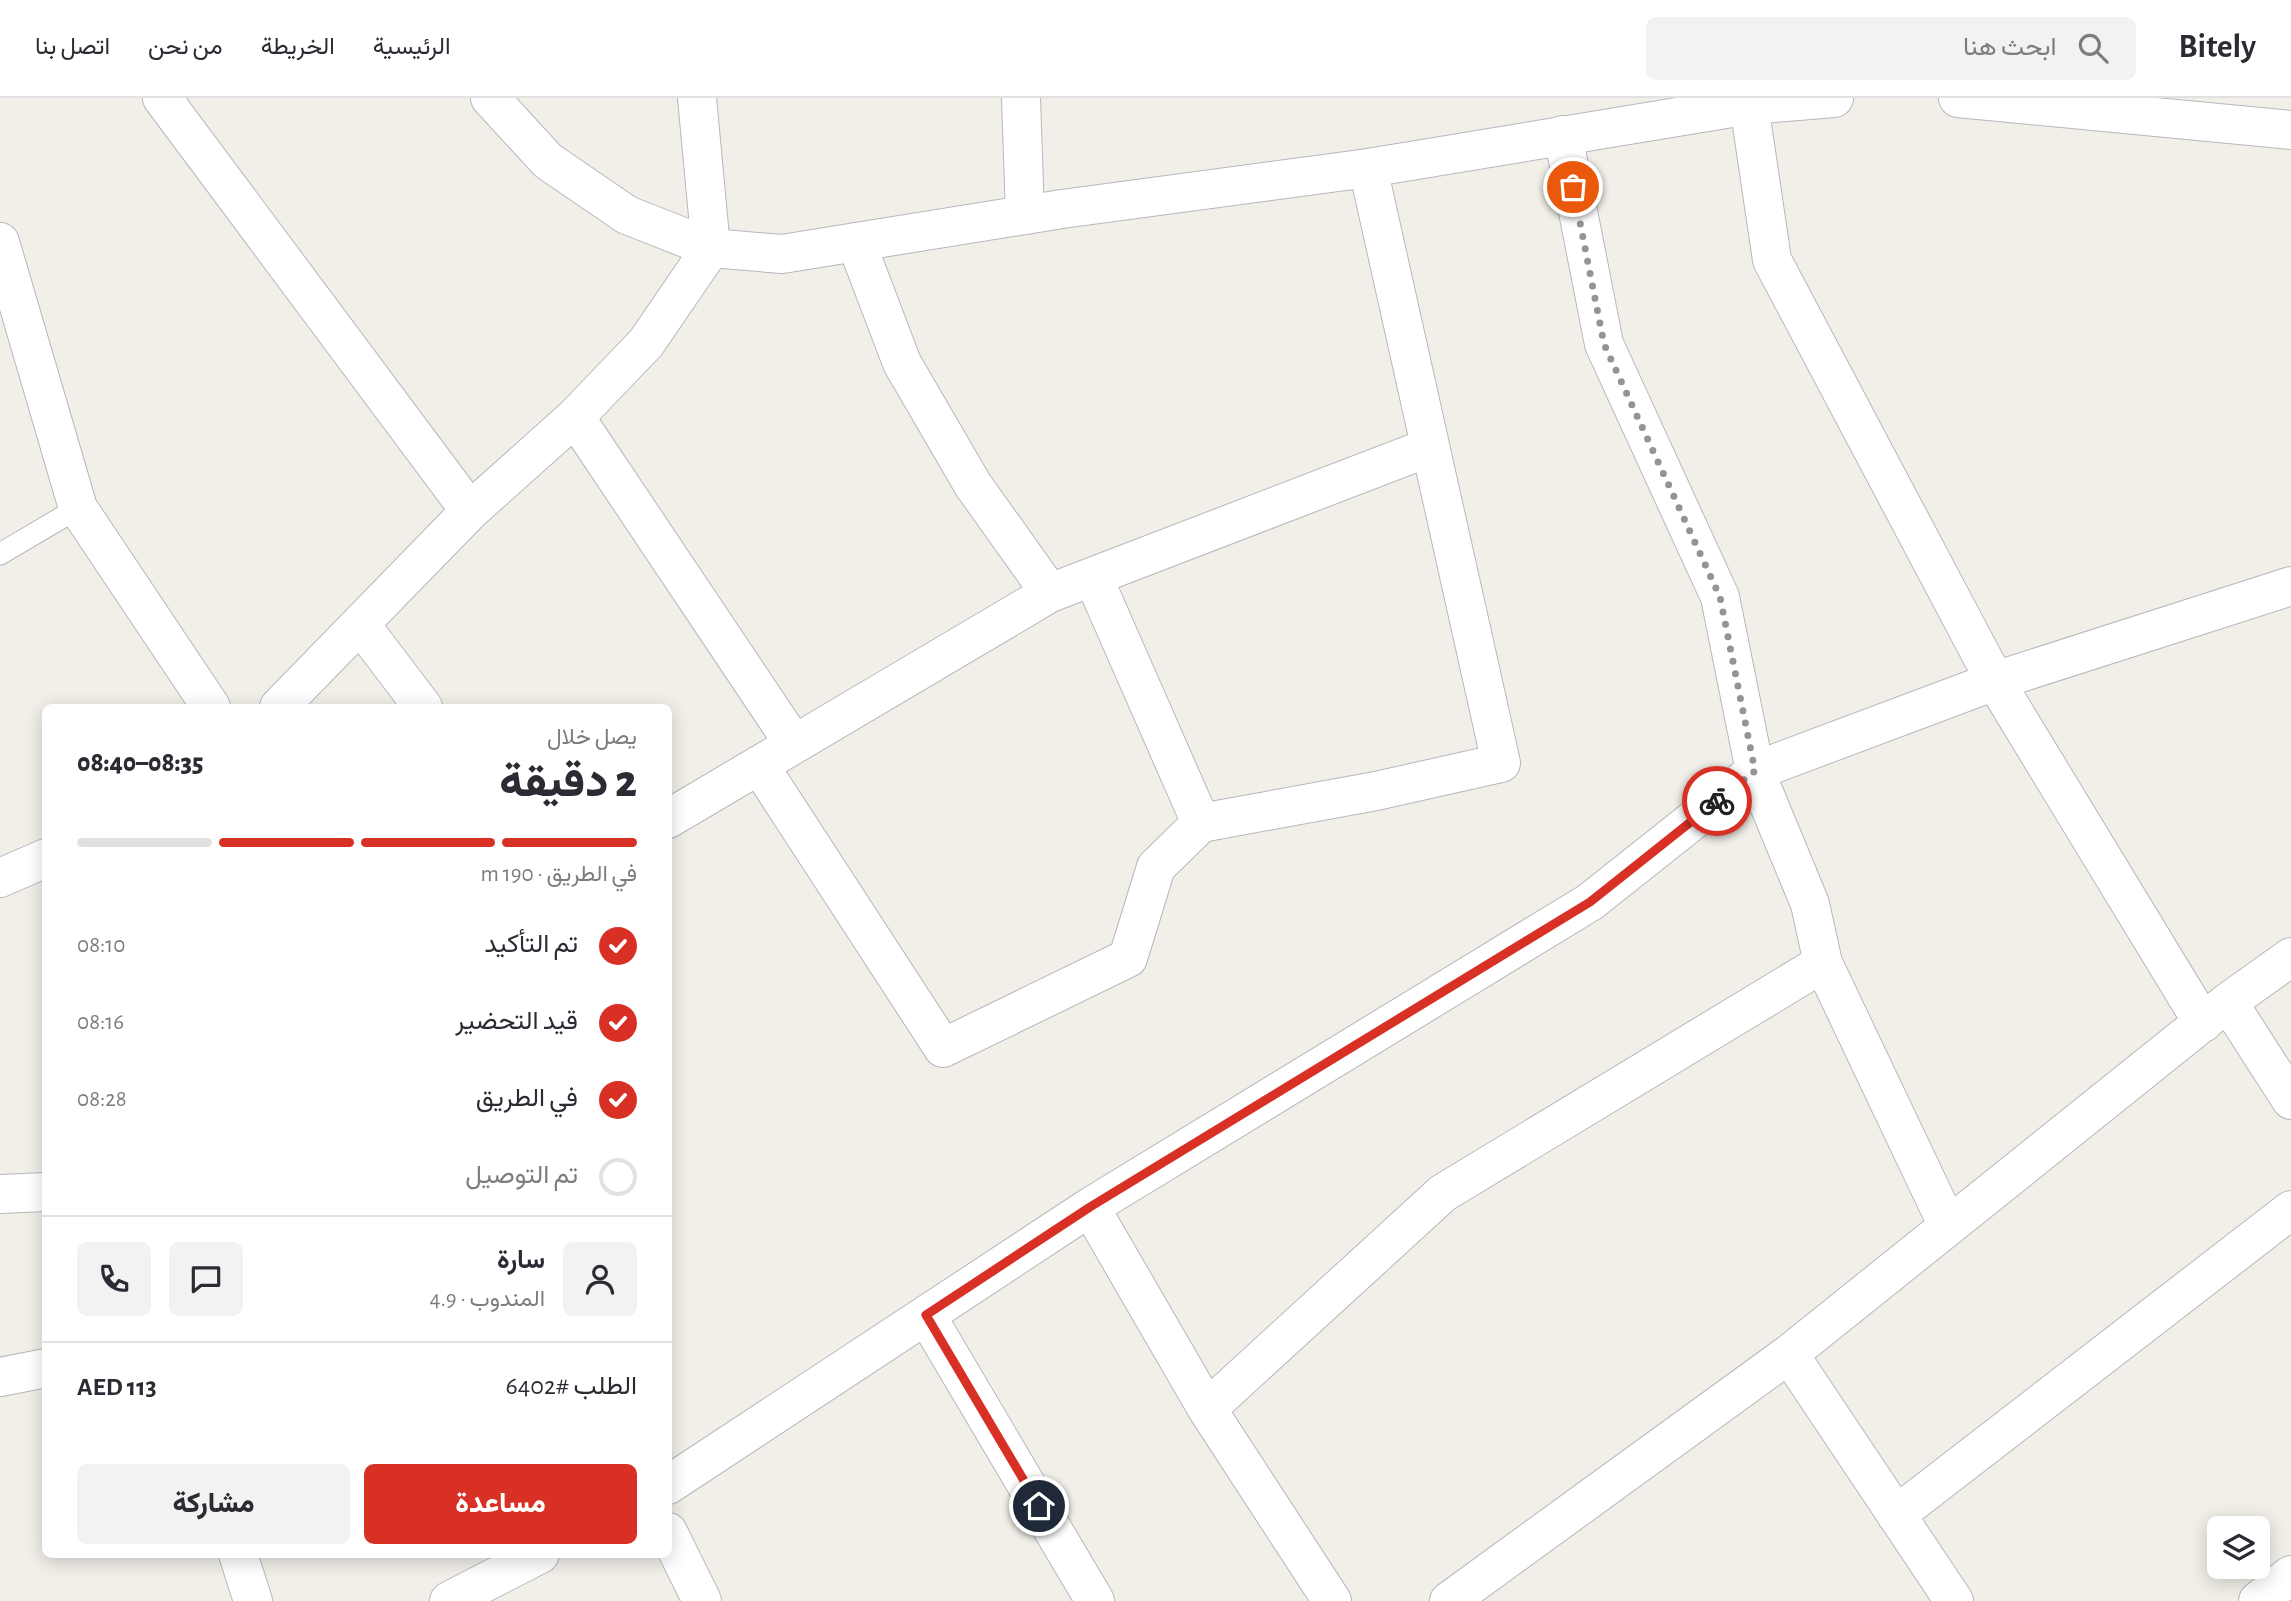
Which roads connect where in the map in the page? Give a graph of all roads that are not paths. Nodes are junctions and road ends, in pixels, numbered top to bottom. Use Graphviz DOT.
graph roads {
  1 [pos="162,98"];
  2 [pos="490,98"];
  3 [pos="697,98"];
  4 [pos="1021,98"];
  5 [pos="1834,98"];
  6 [pos="1958,98"];
  7 [pos="1749,102"];
  8 [pos="2291,130"];
  9 [pos="1563,135"];
  10 [pos="1368,168"];
  11 [pos="1025,215"];
  12 [pos="0,242"];
  13 [pos="856,242"];
  14 [pos="711,248"];
  15 [pos="575,417"];
  16 [pos="1430,447"];
  17 [pos="78,508"];
  18 [pos="470,511"];
  19 [pos="0,554"];
  20 [pos="1093,577"];
  21 [pos="2291,586"];
  22 [pos="1050,593"];
  23 [pos="360,624"];
  24 [pos="1995,681"];
  25 [pos="209,704"];
  26 [pos="282,704"];
  27 [pos="421,704"];
  28 [pos="794,744"];
  29 [pos="759,765"];
  30 [pos="1755,771"];
  31 [pos="672,817"];
  32 [pos="1201,823"];
  33 [pos="42,860"];
  34 [pos="0,878"];
  35 [pos="2291,957"];
  36 [pos="1823,963"];
  37 [pos="2215,1013"];
  38 [pos="2291,1100"];
  39 [pos="42,1192"];
  40 [pos="0,1194"];
  41 [pos="1090,1207"];
  42 [pos="2291,1210"];
  43 [pos="1948,1226"];
  44 [pos="926,1315"];
  45 [pos="1789,1354"];
  46 [pos="42,1369"];
  47 [pos="0,1377"];
  48 [pos="1207,1409"];
  49 [pos="672,1482"];
  50 [pos="1896,1515"];
  51 [pos="672,1540"];
  52 [pos="239,1558"];
  53 [pos="532,1558"];
  54 [pos="2291,1576"];
  55 [pos="253,1601"];
  56 [pos="449,1601"];
  57 [pos="702,1601"];
  58 [pos="1095,1601"];
  59 [pos="1332,1601"];
  60 [pos="1449,1601"];
  61 [pos="1954,1601"];
  62 [pos="2258,1601"];
  1 -- 18 [label="street"];
  2 -- 14 [label="street"];
  3 -- 14 [label="street"];
  4 -- 11 [label="street"];
  5 -- 7 [label="street"];
  6 -- 8 [label="street"];
  7 -- 9 [label="street"];
  7 -- 24 [label="street"];
  9 -- 10 [label="street"];
  9 -- 30 [label="street"];
  10 -- 11 [label="street"];
  10 -- 16 [label="street"];
  11 -- 13 [label="street"];
  12 -- 17 [label="street"];
  13 -- 14 [label="street"];
  13 -- 22 [label="street"];
  14 -- 15 [label="street"];
  15 -- 18 [label="street"];
  15 -- 28 [label="street"];
  16 -- 20 [label="street"];
  16 -- 32 [label="street"];
  17 -- 19 [label="lane"];
  17 -- 25 [label="street"];
  18 -- 23 [label="street"];
  20 -- 22 [label="street"];
  20 -- 32 [label="street"];
  21 -- 24 [label="street"];
  22 -- 28 [label="street"];
  23 -- 26 [label="street"];
  23 -- 27 [label="street"];
  24 -- 30 [label="street"];
  24 -- 37 [label="street"];
  28 -- 29 [label="street"];
  29 -- 31 [label="street"];
  29 -- 32 [label="street"];
  30 -- 36 [label="street"];
  30 -- 41 [label="street"];
  33 -- 34 [label="street"];
  35 -- 37 [label="street"];
  36 -- 43 [label="street"];
  36 -- 48 [label="street"];
  37 -- 38 [label="street"];
  37 -- 43 [label="street"];
  39 -- 40 [label="street"];
  41 -- 44 [label="street"];
  41 -- 48 [label="street"];
  42 -- 50 [label="street"];
  43 -- 45 [label="street"];
  44 -- 49 [label="street"];
  44 -- 58 [label="street"];
  45 -- 50 [label="street"];
  45 -- 60 [label="street"];
  46 -- 47 [label="street"];
  48 -- 59 [label="street"];
  50 -- 61 [label="street"];
  51 -- 57 [label="street"];
  52 -- 55 [label="street"];
  53 -- 56 [label="street"];
  54 -- 62 [label="street"];
}
